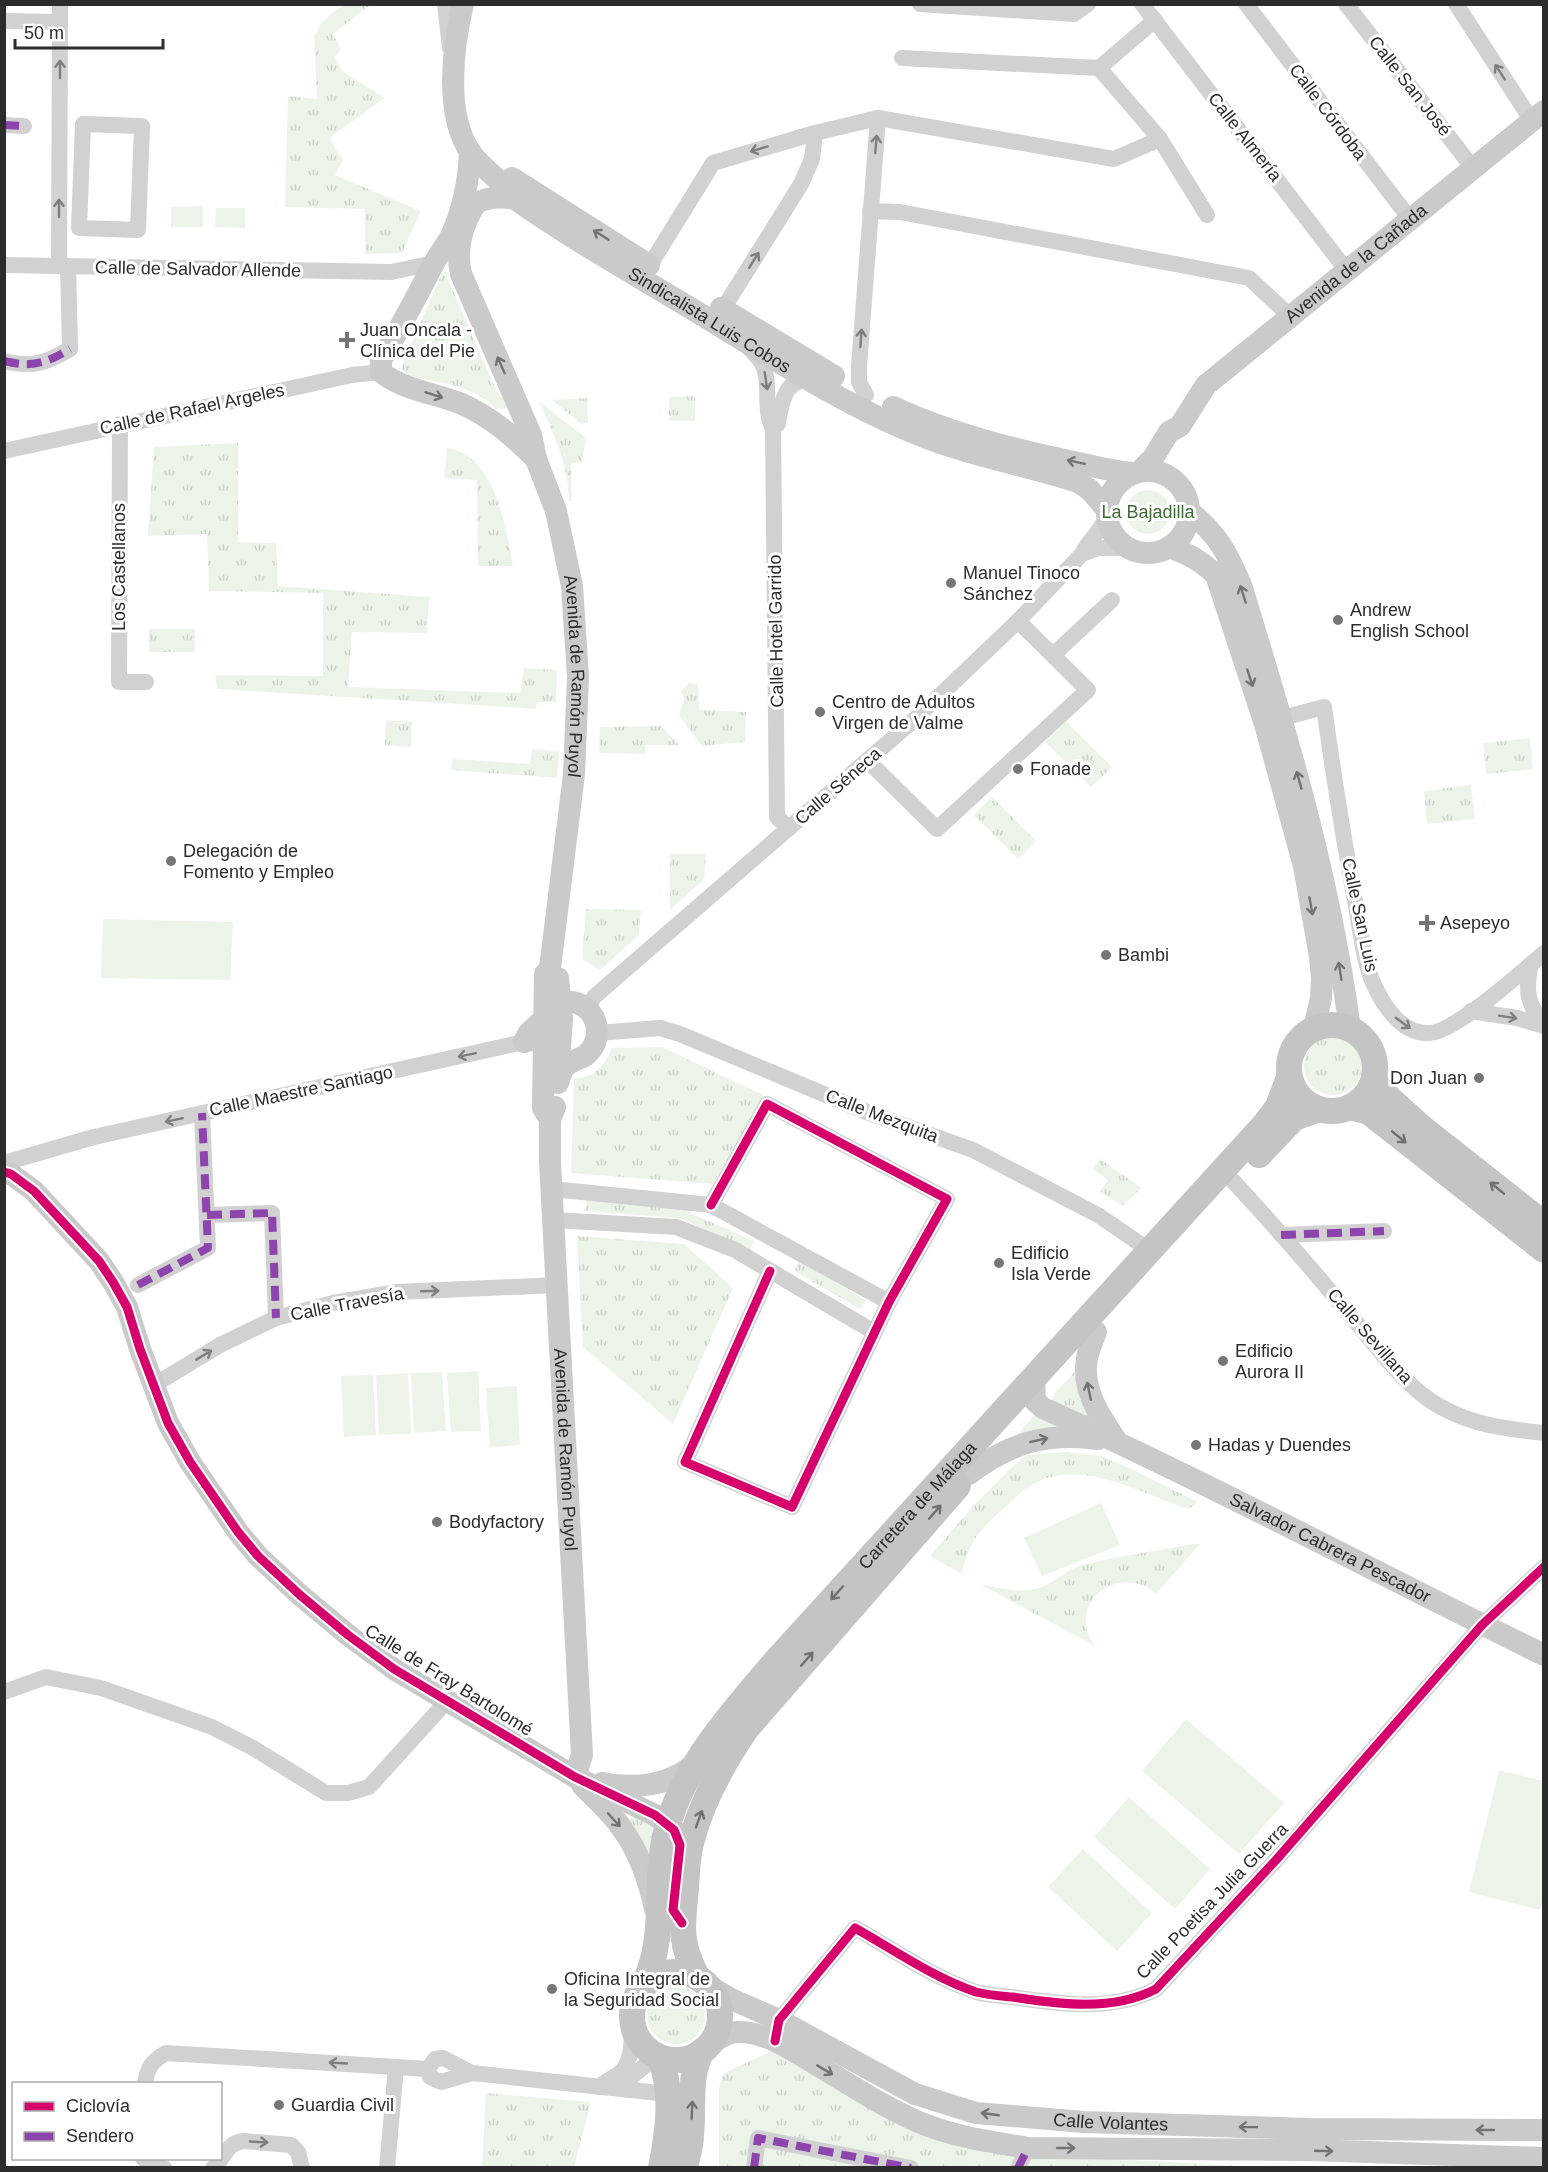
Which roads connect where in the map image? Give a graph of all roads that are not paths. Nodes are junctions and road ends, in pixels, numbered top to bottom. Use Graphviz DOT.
graph roads {
  1 [pos="60,4"];
  2 [pos="445,4"];
  3 [pos="463,4"];
  4 [pos="472,4"];
  5 [pos="920,4"];
  6 [pos="1088,4"];
  7 [pos="1142,4"];
  8 [pos="1246,4"];
  9 [pos="1346,4"];
  10 [pos="1456,4"];
  11 [pos="1155,20"];
  12 [pos="4,21"];
  13 [pos="60,22"];
  14 [pos="902,58"];
  15 [pos="1099,68"];
  16 [pos="454,69"];
  17 [pos="1538,116"];
  18 [pos="878,118"];
  19 [pos="4,125"];
  20 [pos="24,126"];
  21 [pos="815,133"];
  22 [pos="1160,138"];
  23 [pos="470,151"];
  24 [pos="1473,168"];
  25 [pos="515,199"];
  26 [pos="870,211"];
  27 [pos="1207,215"];
  28 [pos="1410,219"];
  29 [pos="138,230"];
  30 [pos="434,263"];
  31 [pos="4,265"];
  32 [pos="650,265"];
  33 [pos="63,266"];
  34 [pos="1347,270"];
  35 [pos="391,272"];
  36 [pos="461,274"];
  37 [pos="417,298"];
  38 [pos="723,309"];
  39 [pos="1291,317"];
  40 [pos="742,339"];
  41 [pos="4,361"];
  42 [pos="381,372"];
  43 [pos="814,382"];
  44 [pos="866,395"];
  45 [pos="515,397"];
  46 [pos="488,418"];
  47 [pos="120,424"];
  48 [pos="1180,426"];
  49 [pos="773,429"];
  50 [pos="4,451"];
  51 [pos="536,459"];
  52 [pos="1137,472"];
  53 [pos="1180,485"];
  54 [pos="1190,512"];
  55 [pos="1107,513"];
  56 [pos="1129,548"];
  57 [pos="1169,548"];
  58 [pos="1082,554"];
  59 [pos="1112,600"];
  60 [pos="1018,621"];
  61 [pos="1053,655"];
  62 [pos="146,682"];
  63 [pos="1282,718"];
  64 [pos="868,761"];
  65 [pos="789,828"];
  66 [pos="1537,958"];
  67 [pos="586,1008"];
  68 [pos="552,1010"];
  69 [pos="1471,1011"];
  70 [pos="1544,1026"];
  71 [pos="1314,1028"];
  72 [pos="1350,1029"];
  73 [pos="598,1033"];
  74 [pos="550,1052"];
  75 [pos="1289,1077"];
  76 [pos="1374,1080"];
  77 [pos="554,1102"];
  78 [pos="1350,1107"];
  79 [pos="1320,1109"];
  80 [pos="202,1113"];
  81 [pos="4,1163"];
  82 [pos="4,1172"];
  83 [pos="1233,1181"];
  84 [pos="4,1185"];
  85 [pos="552,1189"];
  86 [pos="711,1206"];
  87 [pos="50,1211"];
  88 [pos="207,1215"];
  89 [pos="554,1220"];
  90 [pos="1544,1224"];
  91 [pos="1384,1232"];
  92 [pos="1281,1235"];
  93 [pos="1149,1250"];
  94 [pos="1544,1250"];
  95 [pos="770,1271"];
  96 [pos="138,1285"];
  97 [pos="557,1285"];
  98 [pos="889,1302"];
  99 [pos="276,1318"];
  100 [pos="874,1332"];
  101 [pos="1096,1332"];
  102 [pos="1038,1372"];
  103 [pos="154,1385"];
  104 [pos="1035,1401"];
  105 [pos="1544,1432"];
  106 [pos="1117,1442"];
  107 [pos="969,1474"];
  108 [pos="1544,1567"];
  109 [pos="1482,1625"];
  110 [pos="1544,1655"];
  111 [pos="4,1692"];
  112 [pos="447,1701"];
  113 [pos="698,1761"];
  114 [pos="574,1777"];
  115 [pos="668,1825"];
  116 [pos="670,1923"];
  117 [pos="702,1981"];
  118 [pos="644,1984"];
  119 [pos="632,2021"];
  120 [pos="777,2030"];
  121 [pos="706,2048"];
  122 [pos="658,2057"];
  123 [pos="396,2067"];
  124 [pos="145,2082"];
  125 [pos="599,2087"];
  126 [pos="668,2094"];
  127 [pos="1037,2119"];
  128 [pos="1544,2130"];
  129 [pos="1277,2139"];
  130 [pos="1023,2158"];
  131 [pos="1544,2158"];
  132 [pos="222,2159"];
  133 [pos="145,2160"];
  134 [pos="164,2168"];
  135 [pos="302,2168"];
  136 [pos="387,2168"];
  137 [pos="661,2168"];
  138 [pos="685,2168"];
  139 [pos="754,2168"];
  140 [pos="911,2168"];
  1 -- 13 [label="street"];
  2 -- 16 [label="street"];
  3 -- 16 [label="street, Sindicalista Luis Cobos"];
  32 -- 4 [label="street, Sindicalista Luis Cobos, one-way"];
  5 -- 6 [label="street"];
  7 -- 11 [label="street, Calle Almería"];
  8 -- 28 [label="street, Calle Córdoba"];
  9 -- 24 [label="street, Calle San José"];
  17 -- 10 [label="street, one-way"];
  11 -- 15 [label="street"];
  11 -- 34 [label="street, Calle Almería"];
  12 -- 13 [label="street"];
  33 -- 13 [label="street, one-way"];
  14 -- 15 [label="street"];
  15 -- 22 [label="street"];
  16 -- 23 [label="street, Sindicalista Luis Cobos"];
  17 -- 24 [label="street, Avenida de la Cañada"];
  18 -- 21 [label="street"];
  18 -- 22 [label="street"];
  26 -- 18 [label="street, one-way"];
  19 -- 20 [label="street"];
  21 -- 32 [label="street, one-way"];
  38 -- 21 [label="street, one-way"];
  22 -- 27 [label="street"];
  23 -- 25 [label="street, Sindicalista Luis Cobos"];
  23 -- 30 [label="street"];
  24 -- 28 [label="street, Avenida de la Cañada"];
  25 -- 36 [label="street, Avenida de Ramón Puyol"];
  25 -- 40 [label="street, Sindicalista Luis Cobos"];
  26 -- 39 [label="street"];
  44 -- 26 [label="street, one-way"];
  28 -- 34 [label="street, Avenida de la Cañada"];
  29 -- 29 [label="street"];
  30 -- 35 [label="street, Calle de Salvador Allende"];
  30 -- 36 [label="street"];
  30 -- 37 [label="street"];
  31 -- 33 [label="street, Calle de Salvador Allende"];
  32 -- 38 [label="street, Sindicalista Luis Cobos"];
  33 -- 35 [label="street, Calle de Salvador Allende"];
  33 -- 41 [label="street"];
  34 -- 39 [label="street, Avenida de la Cañada"];
  35 -- 37 [label="street"];
  45 -- 36 [label="street, Avenida de Ramón Puyol, one-way"];
  37 -- 42 [label="street"];
  38 -- 44 [label="street, Sindicalista Luis Cobos"];
  39 -- 48 [label="street, Avenida de la Cañada"];
  40 -- 43 [label="street, Sindicalista Luis Cobos"];
  40 -- 49 [label="street, Calle Hotel Garrido, one-way"];
  42 -- 46 [label="street, Avenida de Ramón Puyol, one-way"];
  42 -- 47 [label="street, Calle de Rafael Argeles"];
  43 -- 49 [label="street, Calle Hotel Garrido"];
  43 -- 55 [label="street, Sindicalista Luis Cobos"];
  52 -- 44 [label="street, Sindicalista Luis Cobos, one-way"];
  45 -- 46 [label="street"];
  45 -- 51 [label="street, Avenida de Ramón Puyol"];
  46 -- 51 [label="street, Avenida de Ramón Puyol"];
  47 -- 50 [label="street, Calle de Rafael Argeles"];
  47 -- 62 [label="street, Los Castellanos"];
  48 -- 52 [label="street, Avenida de la Cañada"];
  48 -- 53 [label="street, Avenida de la Cañada"];
  49 -- 65 [label="street, Calle Hotel Garrido"];
  51 -- 68 [label="street, Avenida de Ramón Puyol"];
  52 -- 53 [label="street"];
  52 -- 55 [label="street"];
  53 -- 54 [label="street"];
  54 -- 57 [label="street"];
  63 -- 54 [label="street, one-way"];
  55 -- 56 [label="street"];
  55 -- 58 [label="street, Calle Séneca"];
  56 -- 57 [label="street"];
  56 -- 58 [label="street"];
  57 -- 71 [label="street, one-way"];
  58 -- 60 [label="street, Calle Séneca"];
  59 -- 61 [label="street"];
  60 -- 61 [label="street"];
  60 -- 64 [label="street, Calle Séneca"];
  61 -- 64 [label="street"];
  63 -- 69 [label="street, Calle San Luis, one-way"];
  72 -- 63 [label="street, one-way"];
  64 -- 65 [label="street, Calle Séneca"];
  65 -- 67 [label="street, Calle Séneca"];
  66 -- 69 [label="street, Calle San Luis"];
  66 -- 70 [label="street"];
  67 -- 68 [label="street"];
  67 -- 73 [label="street"];
  68 -- 74 [label="street, Avenida de Ramón Puyol"];
  69 -- 70 [label="street, one-way"];
  71 -- 72 [label="main road"];
  71 -- 75 [label="main road"];
  72 -- 76 [label="main road"];
  73 -- 74 [label="street"];
  73 -- 93 [label="street, Calle Mezquita"];
  74 -- 77 [label="street, Avenida de Ramón Puyol"];
  74 -- 77 [label="street, Avenida de Ramón Puyol"];
  74 -- 80 [label="street, Calle Maestre Santiago, one-way"];
  75 -- 79 [label="main road"];
  75 -- 93 [label="main road, Carretera de Málaga"];
  76 -- 78 [label="main road"];
  90 -- 76 [label="main road, one-way"];
  77 -- 85 [label="street, Avenida de Ramón Puyol"];
  78 -- 79 [label="main road"];
  78 -- 94 [label="main road, one-way"];
  79 -- 83 [label="main road, Carretera de Málaga"];
  80 -- 81 [label="street, Calle Maestre Santiago, one-way"];
  80 -- 88 [label="street"];
  82 -- 87 [label="street, Calle de Fray Bartolomé"];
  83 -- 92 [label="street, Calle Sevillana"];
  83 -- 101 [label="main road, Carretera de Málaga"];
  84 -- 87 [label="street, Calle de Fray Bartolomé"];
  85 -- 86 [label="street"];
  85 -- 89 [label="street, Avenida de Ramón Puyol"];
  86 -- 98 [label="street"];
  86 -- 98 [label="street"];
  87 -- 103 [label="street, Calle de Fray Bartolomé"];
  88 -- 96 [label="street"];
  88 -- 99 [label="street"];
  89 -- 95 [label="street"];
  89 -- 97 [label="street, Avenida de Ramón Puyol"];
  91 -- 92 [label="street"];
  92 -- 105 [label="street, Calle Sevillana"];
  93 -- 102 [label="main road, Carretera de Málaga"];
  95 -- 100 [label="street"];
  95 -- 100 [label="street"];
  99 -- 97 [label="street, Calle Travesía, one-way"];
  97 -- 114 [label="street, Avenida de Ramón Puyol"];
  98 -- 100 [label="street"];
  103 -- 99 [label="street, Calle Travesía, one-way"];
  101 -- 104 [label="main road, Carretera de Málaga"];
  106 -- 101 [label="street, one-way"];
  102 -- 104 [label="street"];
  102 -- 113 [label="main road, Carretera de Málaga, one-way"];
  103 -- 112 [label="street, Calle de Fray Bartolomé"];
  104 -- 106 [label="street, Salvador Cabrera Pescador"];
  104 -- 107 [label="main road, Carretera de Málaga"];
  107 -- 106 [label="street, Salvador Cabrera Pescador, one-way"];
  106 -- 109 [label="street, Salvador Cabrera Pescador"];
  116 -- 107 [label="main road, Carretera de Málaga, one-way"];
  108 -- 109 [label="street, Calle Poetisa Julia Guerra"];
  109 -- 110 [label="street, Salvador Cabrera Pescador"];
  109 -- 120 [label="street, Calle Poetisa Julia Guerra"];
  111 -- 112 [label="street"];
  112 -- 114 [label="street, Calle de Fray Bartolomé"];
  113 -- 114 [label="street"];
  113 -- 115 [label="main road, Carretera de Málaga"];
  114 -- 115 [label="street"];
  114 -- 116 [label="street, one-way"];
  115 -- 116 [label="main road, Carretera de Málaga"];
  116 -- 117 [label="main road, Carretera de Málaga"];
  116 -- 118 [label="main road, Carretera de Málaga"];
  117 -- 118 [label="main road"];
  117 -- 120 [label="street, Calle Volantes"];
  117 -- 121 [label="main road"];
  118 -- 119 [label="main road"];
  119 -- 122 [label="main road"];
  119 -- 125 [label="street"];
  120 -- 121 [label="street, Calle Volantes"];
  127 -- 120 [label="street, Calle Volantes, one-way"];
  120 -- 130 [label="street, Calle Volantes, one-way"];
  121 -- 122 [label="main road"];
  138 -- 121 [label="main road, one-way"];
  122 -- 125 [label="street"];
  122 -- 126 [label="main road"];
  123 -- 124 [label="street, one-way"];
  123 -- 125 [label="street"];
  123 -- 136 [label="street"];
  125 -- 126 [label="street"];
  126 -- 137 [label="main road"];
  129 -- 127 [label="street, Calle Volantes, one-way"];
  127 -- 130 [label="street"];
  128 -- 129 [label="street, Calle Volantes, one-way"];
  130 -- 129 [label="street, Calle Volantes, one-way"];
  129 -- 131 [label="street, Calle Volantes, one-way"];
  132 -- 135 [label="street, one-way"];
  133 -- 134 [label="street"];
  139 -- 140 [label="street"];
}
